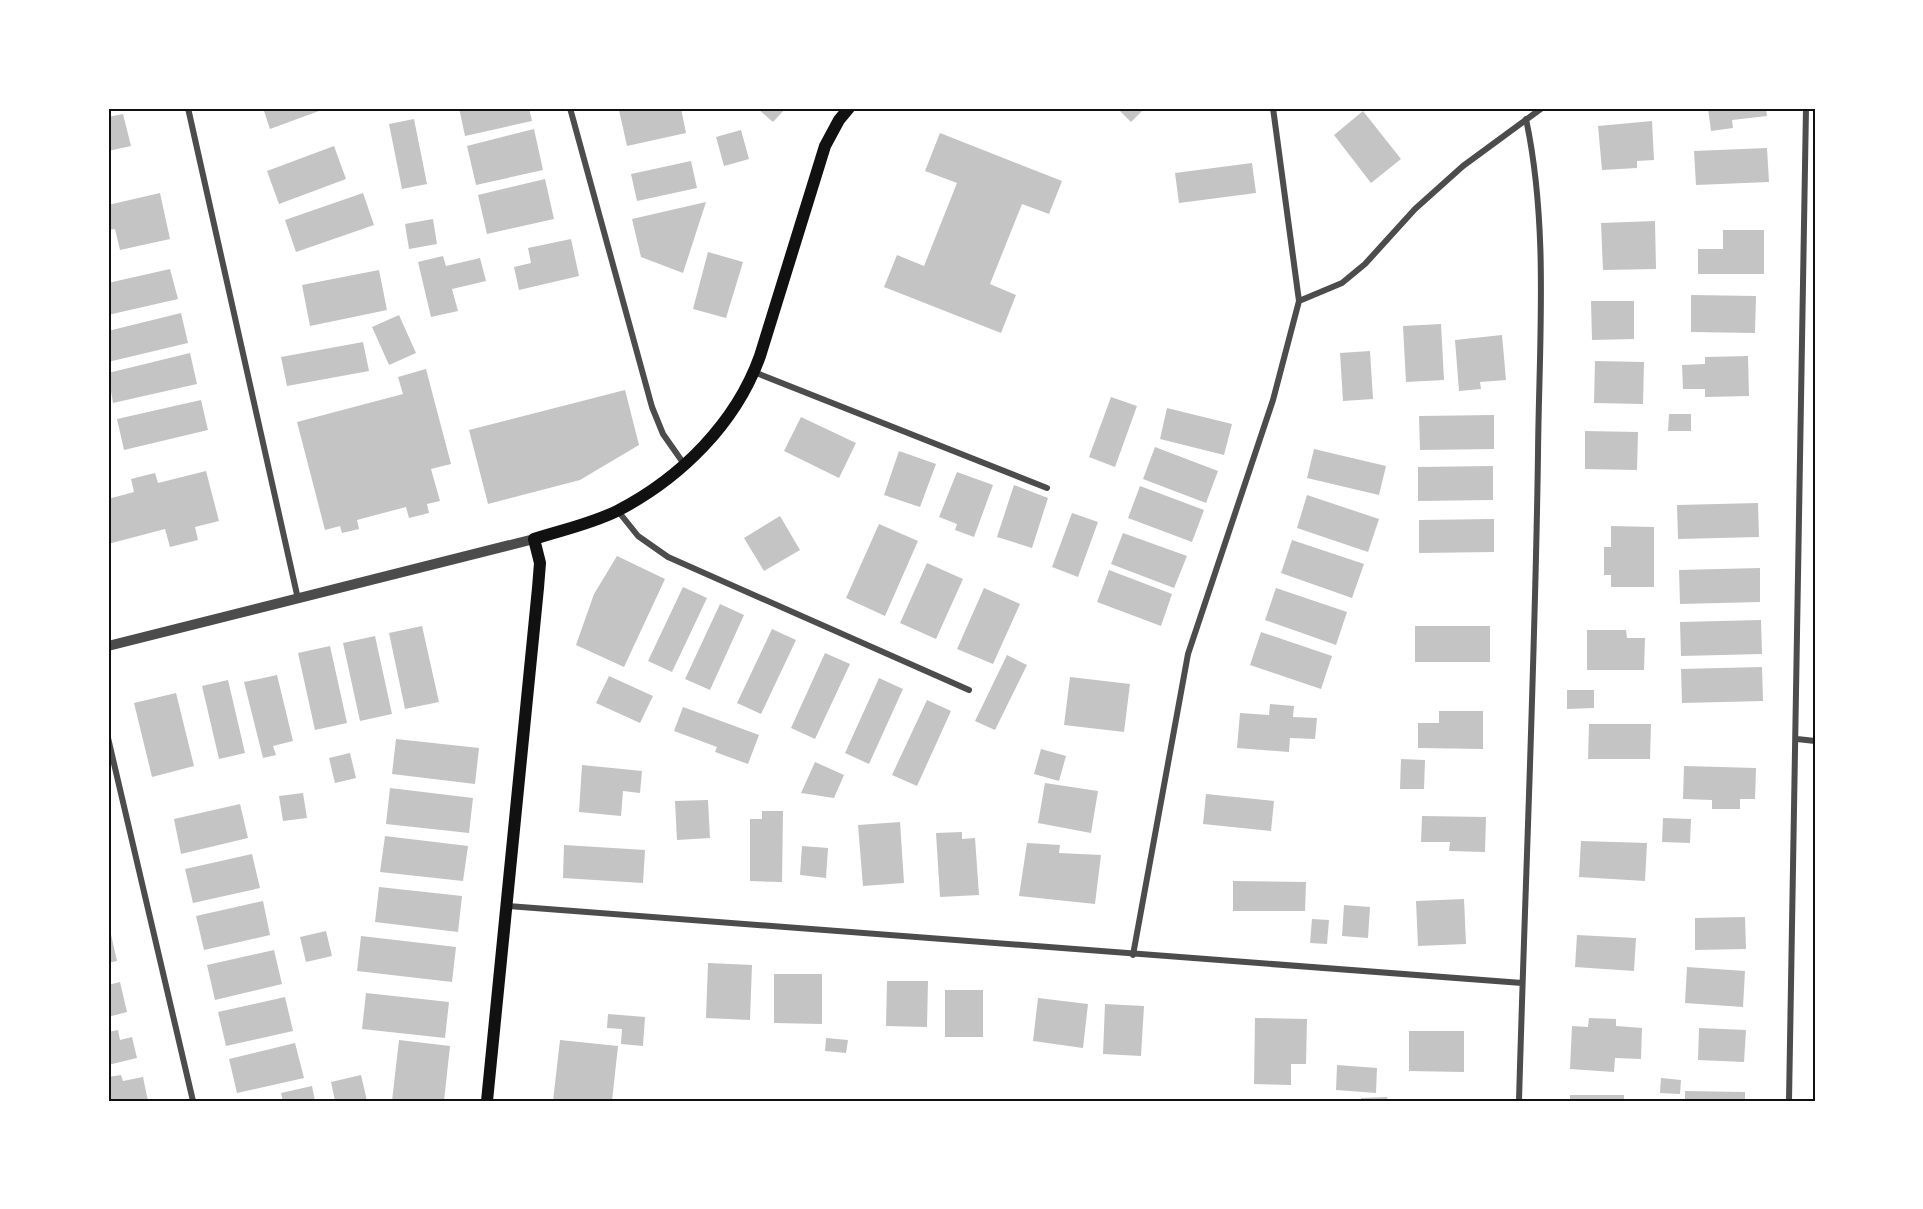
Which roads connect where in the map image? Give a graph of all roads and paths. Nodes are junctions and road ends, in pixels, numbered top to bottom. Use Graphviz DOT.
graph roads {
  1 [pos="188,108"];
  2 [pos="570,108"];
  3 [pos="849,108"];
  4 [pos="1273,108"];
  5 [pos="1542,108"];
  6 [pos="1806,108"];
  7 [pos="1526,119"];
  8 [pos="1299,302"];
  9 [pos="754,372"];
  10 [pos="684,464"];
  11 [pos="1047,488"];
  12 [pos="618,510"];
  13 [pos="534,539"];
  14 [pos="298,599"];
  15 [pos="108,646"];
  16 [pos="969,690"];
  17 [pos="108,738"];
  18 [pos="1797,739"];
  19 [pos="1815,741"];
  20 [pos="507,906"];
  21 [pos="1133,955"];
  22 [pos="1522,983"];
  23 [pos="193,1101"];
  24 [pos="487,1101"];
  25 [pos="1519,1101"];
  26 [pos="1789,1101"];
  1 -- 14 [label="street"];
  2 -- 10 [label="street"];
  3 -- 9 [label="main road"];
  4 -- 8 [label="street"];
  5 -- 7 [label="street"];
  6 -- 18 [label="street"];
  7 -- 8 [label="street"];
  7 -- 22 [label="street"];
  8 -- 21 [label="street"];
  9 -- 10 [label="main road"];
  9 -- 11 [label="street"];
  10 -- 12 [label="main road"];
  12 -- 13 [label="main road"];
  12 -- 16 [label="street"];
  13 -- 14 [label="street"];
  13 -- 20 [label="main road"];
  14 -- 15 [label="street"];
  17 -- 23 [label="street"];
  18 -- 19 [label="street"];
  18 -- 26 [label="street"];
  20 -- 21 [label="street"];
  20 -- 24 [label="main road"];
  21 -- 22 [label="street"];
  22 -- 25 [label="street"];
}
